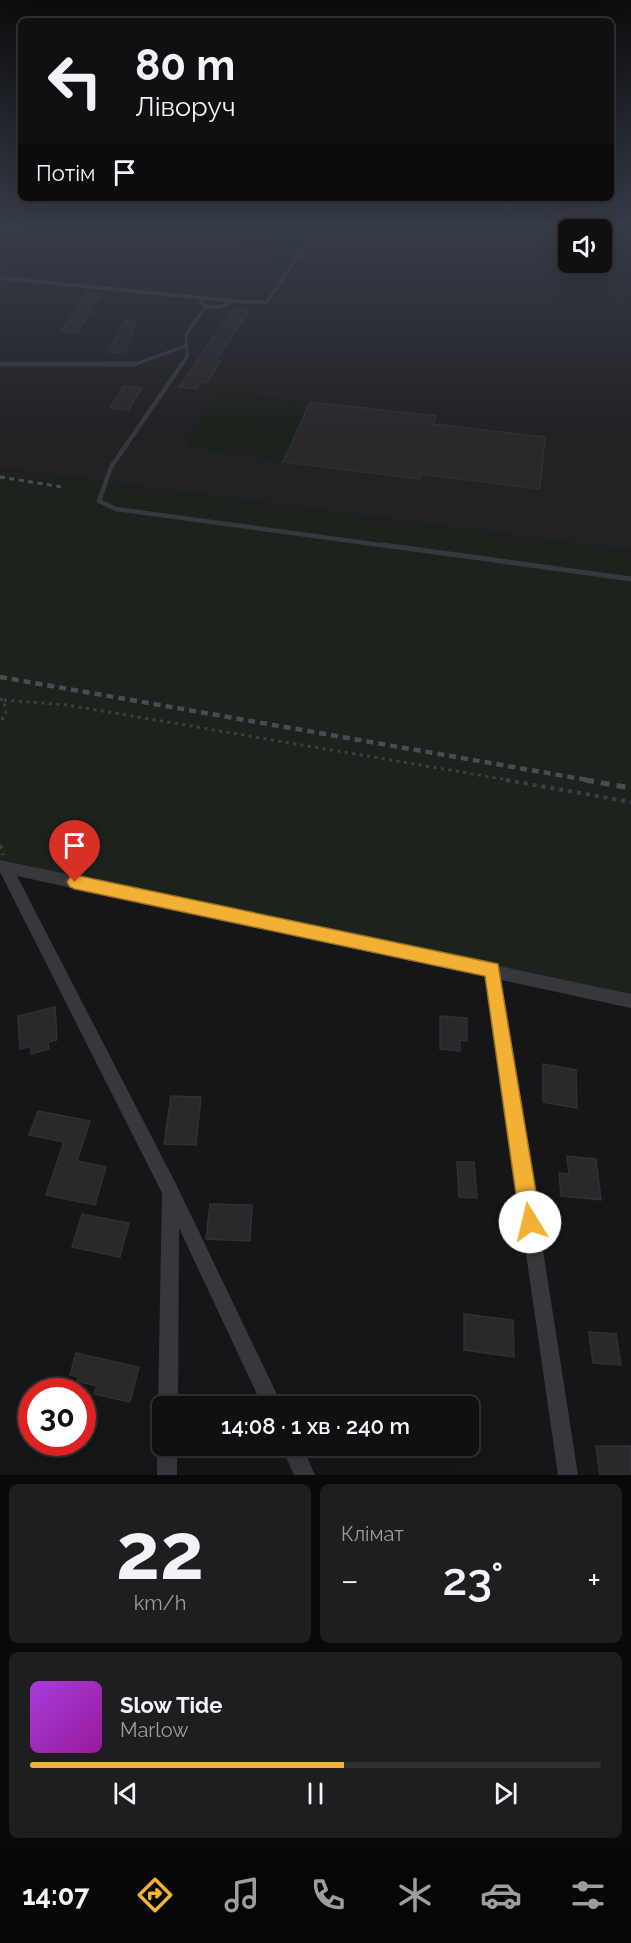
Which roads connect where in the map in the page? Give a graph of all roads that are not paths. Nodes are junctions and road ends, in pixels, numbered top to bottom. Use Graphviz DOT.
graph roads {
  1 [pos="150,293"];
  2 [pos="273,293"];
  3 [pos="202,298"];
  4 [pos="232,301"];
  5 [pos="244,302"];
  6 [pos="206,307"];
  7 [pos="185,346"];
  8 [pos="0,364"];
  9 [pos="631,579"];
  10 [pos="3,867"];
  11 [pos="492,970"];
  12 [pos="631,1001"];
  13 [pos="170,1190"];
  14 [pos="168,1396"];
  15 [pos="268,1396"];
  16 [pos="167,1456"];
  17 [pos="296,1456"];
  18 [pos="167,1475"];
  19 [pos="305,1475"];
  20 [pos="568,1475"];
  1 -- 3 [label="street"];
  2 -- 5 [label="lane"];
  3 -- 4 [label="street"];
  3 -- 6 [label="lane"];
  4 -- 5 [label="street"];
  4 -- 6 [label="lane"];
  6 -- 7 [label="lane"];
  7 -- 8 [label="lane"];
  7 -- 9 [label="lane"];
  10 -- 11 [label="street"];
  10 -- 13 [label="street"];
  11 -- 12 [label="street"];
  11 -- 20 [label="street"];
  13 -- 14 [label="street"];
  13 -- 15 [label="street"];
  16 -- 18 [label="street"];
  17 -- 19 [label="street"];
}
